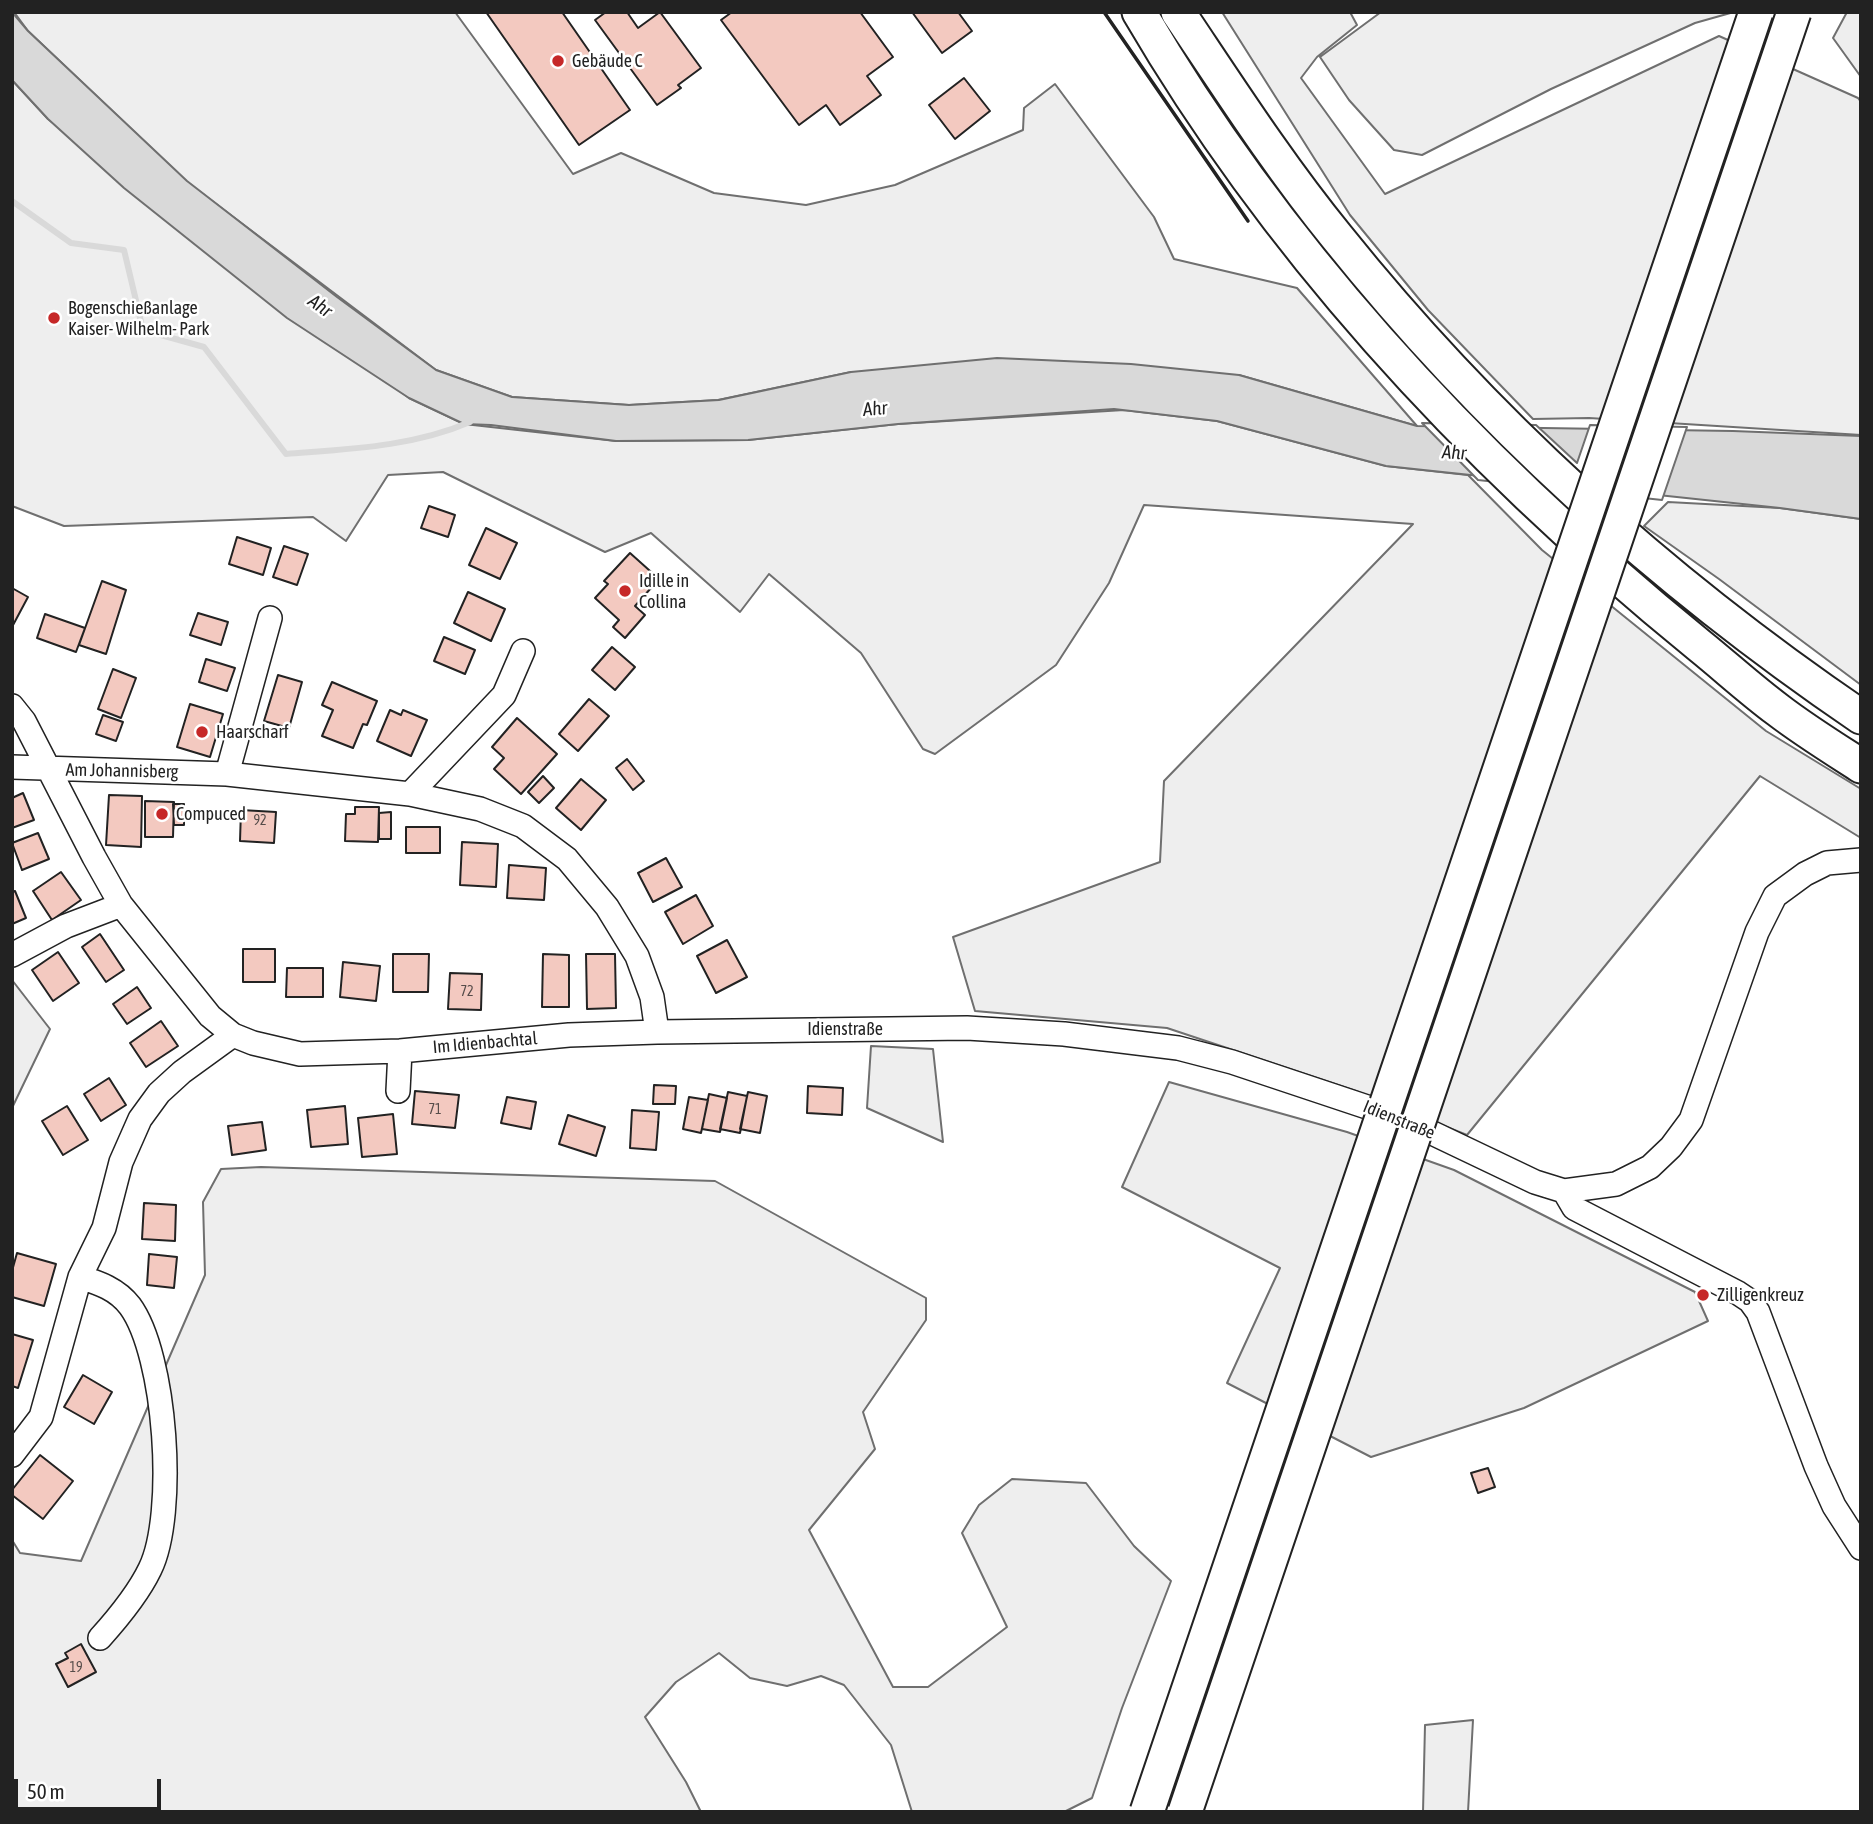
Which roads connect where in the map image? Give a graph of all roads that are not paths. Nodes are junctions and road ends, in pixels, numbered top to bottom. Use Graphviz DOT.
graph roads {
  1 [pos="1139,12"];
  2 [pos="1178,12"];
  3 [pos="1756,12"];
  4 [pos="1794,12"];
  5 [pos="270,618"];
  6 [pos="523,651"];
  7 [pos="12,706"];
  8 [pos="1861,717"];
  9 [pos="1861,766"];
  10 [pos="12,767"];
  11 [pos="48,769"];
  12 [pos="226,774"];
  13 [pos="410,794"];
  14 [pos="1861,860"];
  15 [pos="121,905"];
  16 [pos="12,955"];
  17 [pos="740,1030"];
  18 [pos="657,1032"];
  19 [pos="233,1035"];
  20 [pos="400,1051"];
  21 [pos="398,1091"];
  22 [pos="1564,1191"];
  23 [pos="80,1277"];
  24 [pos="12,1455"];
  25 [pos="1861,1548"];
  26 [pos="100,1638"];
  27 [pos="1147,1812"];
  28 [pos="1185,1812"];
  1 -- 9 [label="highway, bridge"];
  2 -- 8 [label="highway, bridge"];
  3 -- 27 [label="highway, bridge"];
  4 -- 28 [label="highway, bridge"];
  5 -- 12 [label="street"];
  6 -- 13 [label="street"];
  7 -- 11 [label="street, Am Johannisberg"];
  10 -- 11 [label="street"];
  11 -- 12 [label="street, Am Johannisberg"];
  11 -- 15 [label="street, Im Idienbachtal"];
  12 -- 13 [label="street, Am Johannisberg"];
  13 -- 18 [label="street, Am Johannisberg"];
  14 -- 22 [label="street"];
  15 -- 16 [label="street"];
  15 -- 19 [label="street, Im Idienbachtal"];
  17 -- 18 [label="street, Im Idienbachtal"];
  17 -- 22 [label="street, Idienstraße"];
  18 -- 20 [label="street, Im Idienbachtal"];
  19 -- 20 [label="street, Im Idienbachtal"];
  19 -- 23 [label="street"];
  20 -- 21 [label="street"];
  22 -- 25 [label="street, Idienstraße"];
  23 -- 24 [label="street"];
  23 -- 26 [label="street"];
}
